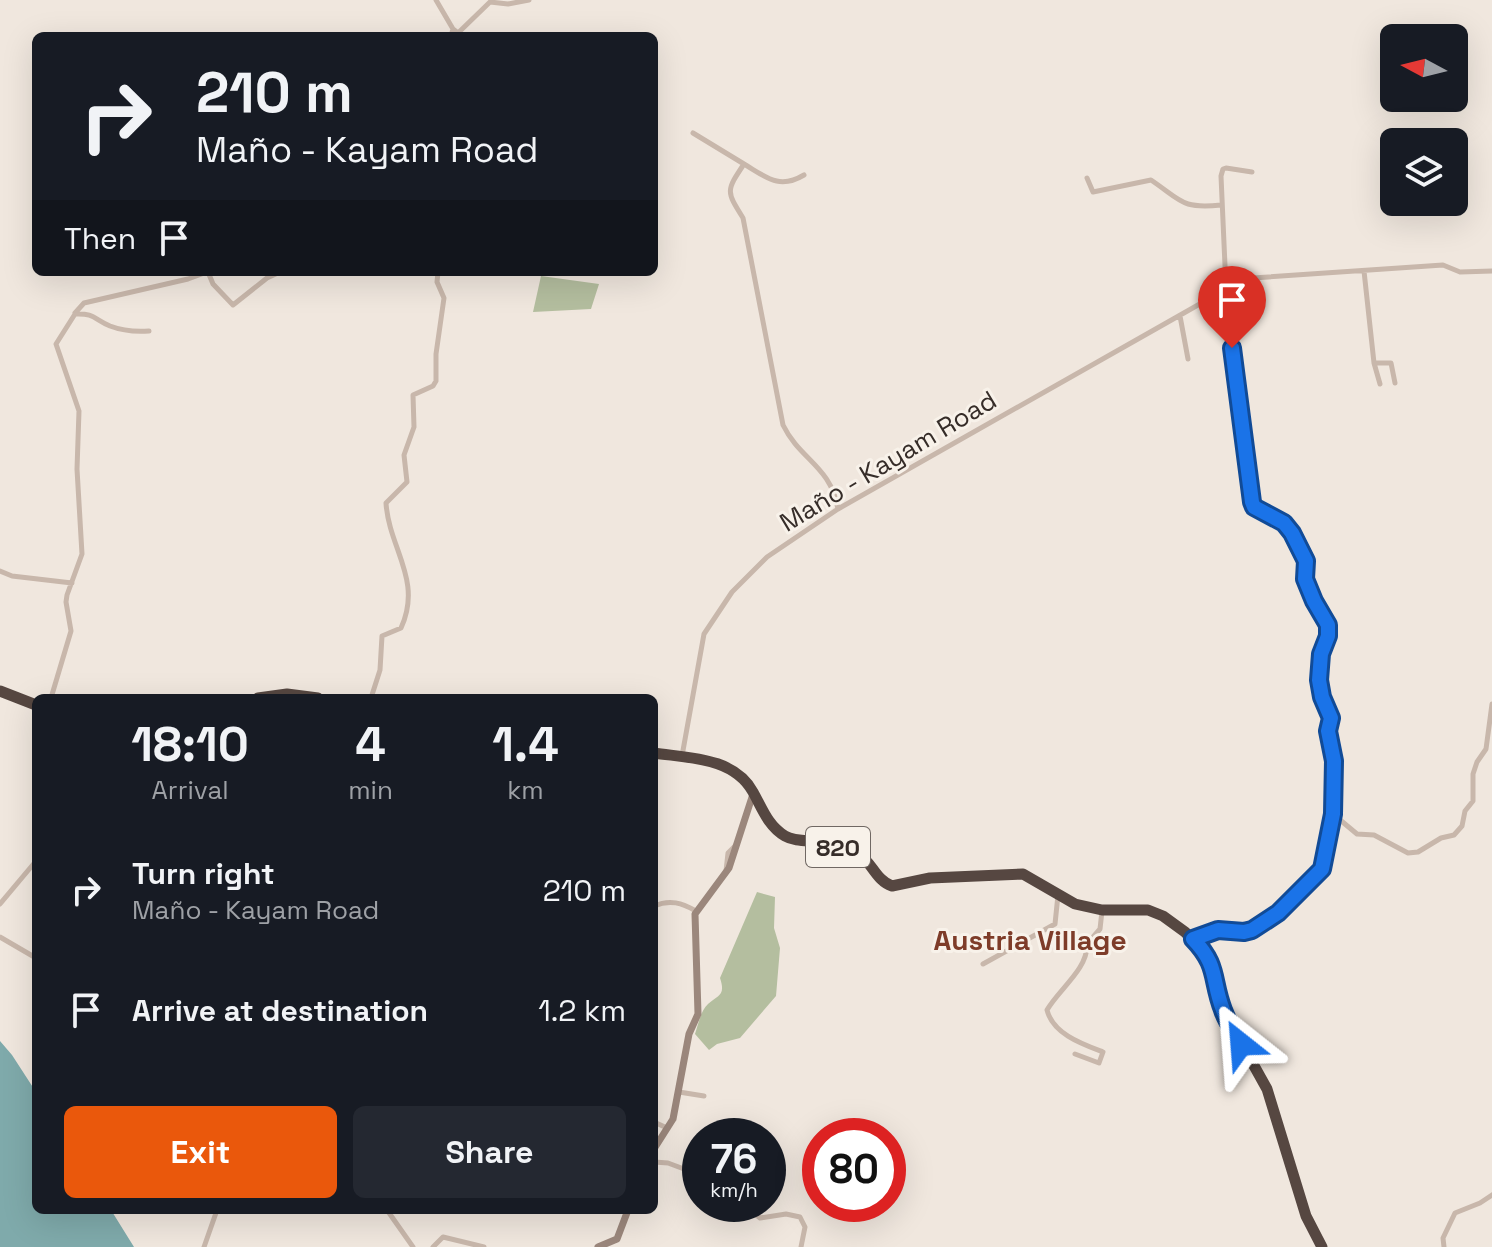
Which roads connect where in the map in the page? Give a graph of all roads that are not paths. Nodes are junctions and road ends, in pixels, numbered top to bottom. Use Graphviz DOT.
graph roads {
  1 [pos="436,0"];
  2 [pos="529,0"];
  3 [pos="452,32"];
  4 [pos="459,32"];
  5 [pos="693,133"];
  6 [pos="744,164"];
  7 [pos="1252,172"];
  8 [pos="804,175"];
  9 [pos="1087,178"];
  10 [pos="1221,205"];
  11 [pos="1364,271"];
  12 [pos="1492,271"];
  13 [pos="197,276"];
  14 [pos="210,276"];
  15 [pos="271,276"];
  16 [pos="438,276"];
  17 [pos="1226,288"];
  18 [pos="75,314"];
  19 [pos="1180,316"];
  20 [pos="149,331"];
  21 [pos="1188,359"];
  22 [pos="1374,363"];
  23 [pos="1395,383"];
  24 [pos="1380,384"];
  25 [pos="838,509"];
  26 [pos="0,571"];
  27 [pos="72,583"];
  28 [pos="0,691"];
  29 [pos="52,694"];
  30 [pos="372,694"];
  31 [pos="32,703"];
  32 [pos="1492,704"];
  33 [pos="658,754"];
  34 [pos="682,757"];
  35 [pos="754,792"];
  36 [pos="1333,814"];
  37 [pos="32,866"];
  38 [pos="1058,894"];
  39 [pos="0,904"];
  40 [pos="658,905"];
  41 [pos="1102,910"];
  42 [pos="696,911"];
  43 [pos="0,937"];
  44 [pos="1193,939"];
  45 [pos="32,956"];
  46 [pos="983,964"];
  47 [pos="1075,1054"];
  48 [pos="679,1092"];
  49 [pos="704,1096"];
  50 [pos="658,1124"];
  51 [pos="667,1128"];
  52 [pos="658,1143"];
  53 [pos="658,1162"];
  54 [pos="682,1168"];
  55 [pos="1492,1195"];
  56 [pos="216,1214"];
  57 [pos="390,1214"];
  58 [pos="626,1214"];
  59 [pos="786,1214"];
  60 [pos="204,1247"];
  61 [pos="413,1247"];
  62 [pos="433,1247"];
  63 [pos="484,1247"];
  64 [pos="598,1247"];
  65 [pos="801,1247"];
  66 [pos="1322,1247"];
  67 [pos="1444,1247"];
  1 -- 3 [label="street"];
  2 -- 4 [label="street"];
  5 -- 6 [label="street"];
  6 -- 8 [label="street"];
  6 -- 25 [label="street"];
  7 -- 10 [label="street"];
  9 -- 10 [label="street"];
  10 -- 17 [label="street"];
  11 -- 12 [label="street, Maño - Kayam Road"];
  11 -- 17 [label="street, Maño - Kayam Road"];
  11 -- 22 [label="street"];
  13 -- 18 [label="street"];
  14 -- 15 [label="street"];
  16 -- 30 [label="street"];
  17 -- 19 [label="street, Maño - Kayam Road"];
  17 -- 36 [label="street"];
  18 -- 20 [label="street"];
  18 -- 27 [label="street"];
  19 -- 21 [label="street"];
  19 -- 25 [label="street, Maño - Kayam Road"];
  22 -- 23 [label="street"];
  22 -- 24 [label="street"];
  25 -- 34 [label="street, Maño - Kayam Road"];
  26 -- 27 [label="street"];
  27 -- 29 [label="street"];
  28 -- 31 [label="highway"];
  32 -- 36 [label="street"];
  33 -- 34 [label="highway, 820"];
  34 -- 35 [label="highway, 820"];
  35 -- 38 [label="highway, 820"];
  35 -- 42 [label="street"];
  36 -- 44 [label="street"];
  37 -- 39 [label="street"];
  38 -- 41 [label="highway, 820"];
  38 -- 46 [label="street"];
  40 -- 42 [label="street"];
  41 -- 44 [label="highway, 820"];
  41 -- 47 [label="street"];
  42 -- 48 [label="street"];
  43 -- 45 [label="street"];
  44 -- 66 [label="highway, 820"];
  48 -- 49 [label="street"];
  48 -- 51 [label="street"];
  50 -- 51 [label="street"];
  51 -- 52 [label="street"];
  53 -- 54 [label="street"];
  55 -- 67 [label="street"];
  56 -- 60 [label="street"];
  57 -- 61 [label="street"];
  58 -- 64 [label="street"];
  59 -- 65 [label="street"];
  62 -- 63 [label="street"];
}
